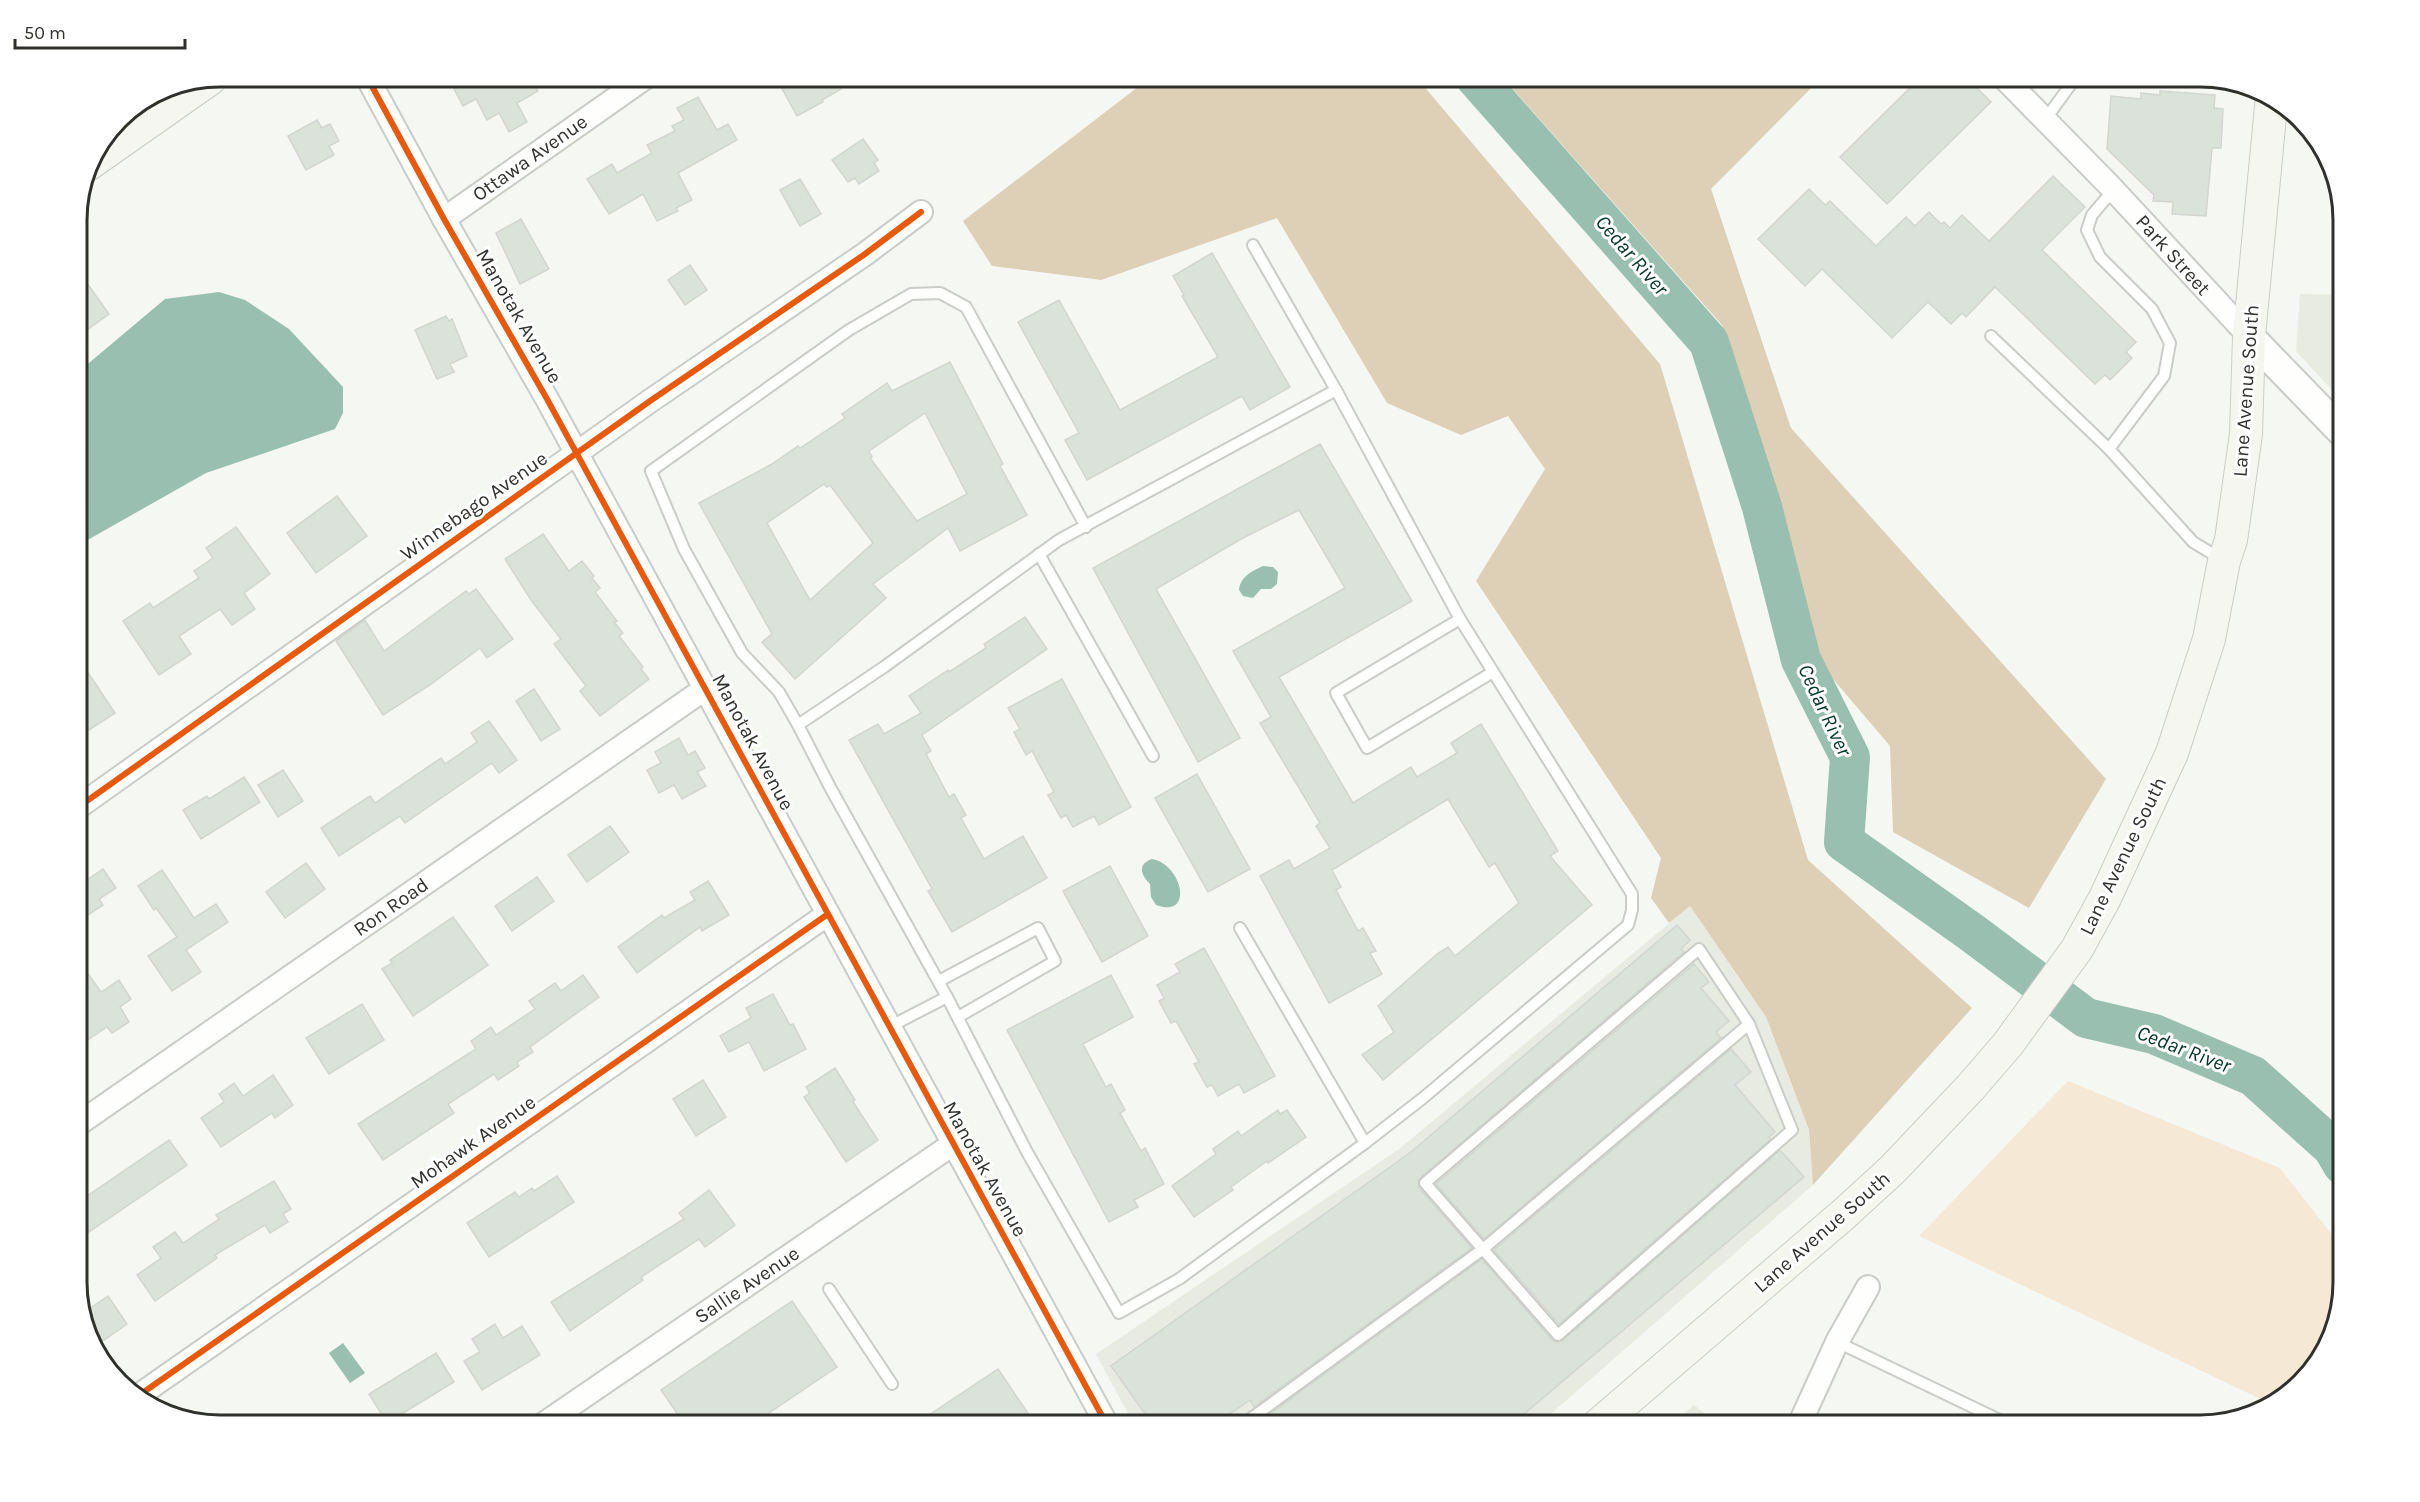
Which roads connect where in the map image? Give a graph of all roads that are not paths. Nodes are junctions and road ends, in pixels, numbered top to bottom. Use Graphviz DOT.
graph roads {
  1 [pos="372,87"];
  2 [pos="630,87"];
  3 [pos="2014,87"];
  4 [pos="2068,87"];
  5 [pos="193,90"];
  6 [pos="2271,108"];
  7 [pos="2045,120"];
  8 [pos="106,152"];
  9 [pos="2114,189"];
  10 [pos="921,212"];
  11 [pos="444,219"];
  12 [pos="1253,245"];
  13 [pos="1991,336"];
  14 [pos="2249,336"];
  15 [pos="1336,390"];
  16 [pos="2333,423"];
  17 [pos="2109,449"];
  18 [pos="577,453"];
  19 [pos="1086,527"];
  20 [pos="1039,554"];
  21 [pos="2223,561"];
  22 [pos="1460,620"];
  23 [pos="1493,672"];
  24 [pos="706,688"];
  25 [pos="798,724"];
  26 [pos="1153,756"];
  27 [pos="87,800"];
  28 [pos="828,914"];
  29 [pos="1240,928"];
  30 [pos="939,981"];
  31 [pos="947,997"];
  32 [pos="958,1017"];
  33 [pos="1749,1024"];
  34 [pos="890,1027"];
  35 [pos="87,1118"];
  36 [pos="1365,1143"];
  37 [pos="953,1144"];
  38 [pos="1484,1249"];
  39 [pos="1869,1287"];
  40 [pos="829,1289"];
  41 [pos="1837,1342"];
  42 [pos="892,1384"];
  43 [pos="144,1391"];
  44 [pos="557,1415"];
  45 [pos="1102,1415"];
  46 [pos="1256,1415"];
  47 [pos="1611,1415"];
  48 [pos="1804,1415"];
  49 [pos="1989,1415"];
  1 -- 11 [label="street, Manotak Avenue"];
  2 -- 11 [label="street, Ottawa Avenue"];
  3 -- 7 [label="street, Park Street"];
  4 -- 7 [label="lane"];
  5 -- 8 [label="main road"];
  6 -- 14 [label="main road, Lane Avenue South"];
  7 -- 9 [label="street, Park Street"];
  9 -- 14 [label="street, Park Street"];
  9 -- 17 [label="lane"];
  10 -- 18 [label="street, Winnebago Avenue"];
  11 -- 18 [label="street, Manotak Avenue"];
  12 -- 15 [label="lane"];
  13 -- 17 [label="lane"];
  14 -- 16 [label="street, Park Street"];
  14 -- 21 [label="main road, Lane Avenue South"];
  15 -- 19 [label="lane"];
  15 -- 22 [label="lane"];
  17 -- 21 [label="lane"];
  18 -- 24 [label="street, Manotak Avenue"];
  18 -- 27 [label="street, Winnebago Avenue"];
  19 -- 20 [label="lane"];
  19 -- 25 [label="lane"];
  20 -- 25 [label="lane"];
  20 -- 26 [label="lane"];
  21 -- 47 [label="main road, Lane Avenue South"];
  22 -- 23 [label="lane"];
  22 -- 23 [label="lane"];
  23 -- 36 [label="lane"];
  24 -- 28 [label="street, Manotak Avenue"];
  24 -- 35 [label="street, Ron Road"];
  25 -- 30 [label="lane"];
  28 -- 34 [label="street, Manotak Avenue"];
  28 -- 43 [label="street, Mohawk Avenue"];
  29 -- 36 [label="lane"];
  30 -- 31 [label="lane"];
  30 -- 32 [label="lane"];
  31 -- 32 [label="lane"];
  31 -- 34 [label="lane"];
  32 -- 36 [label="lane"];
  33 -- 38 [label="lane"];
  33 -- 38 [label="lane"];
  33 -- 38 [label="lane"];
  34 -- 37 [label="street, Manotak Avenue"];
  37 -- 44 [label="street, Sallie Avenue"];
  37 -- 45 [label="street, Manotak Avenue"];
  38 -- 46 [label="lane"];
  39 -- 41 [label="street"];
  40 -- 42 [label="lane"];
  41 -- 48 [label="street"];
  41 -- 49 [label="lane"];
}
